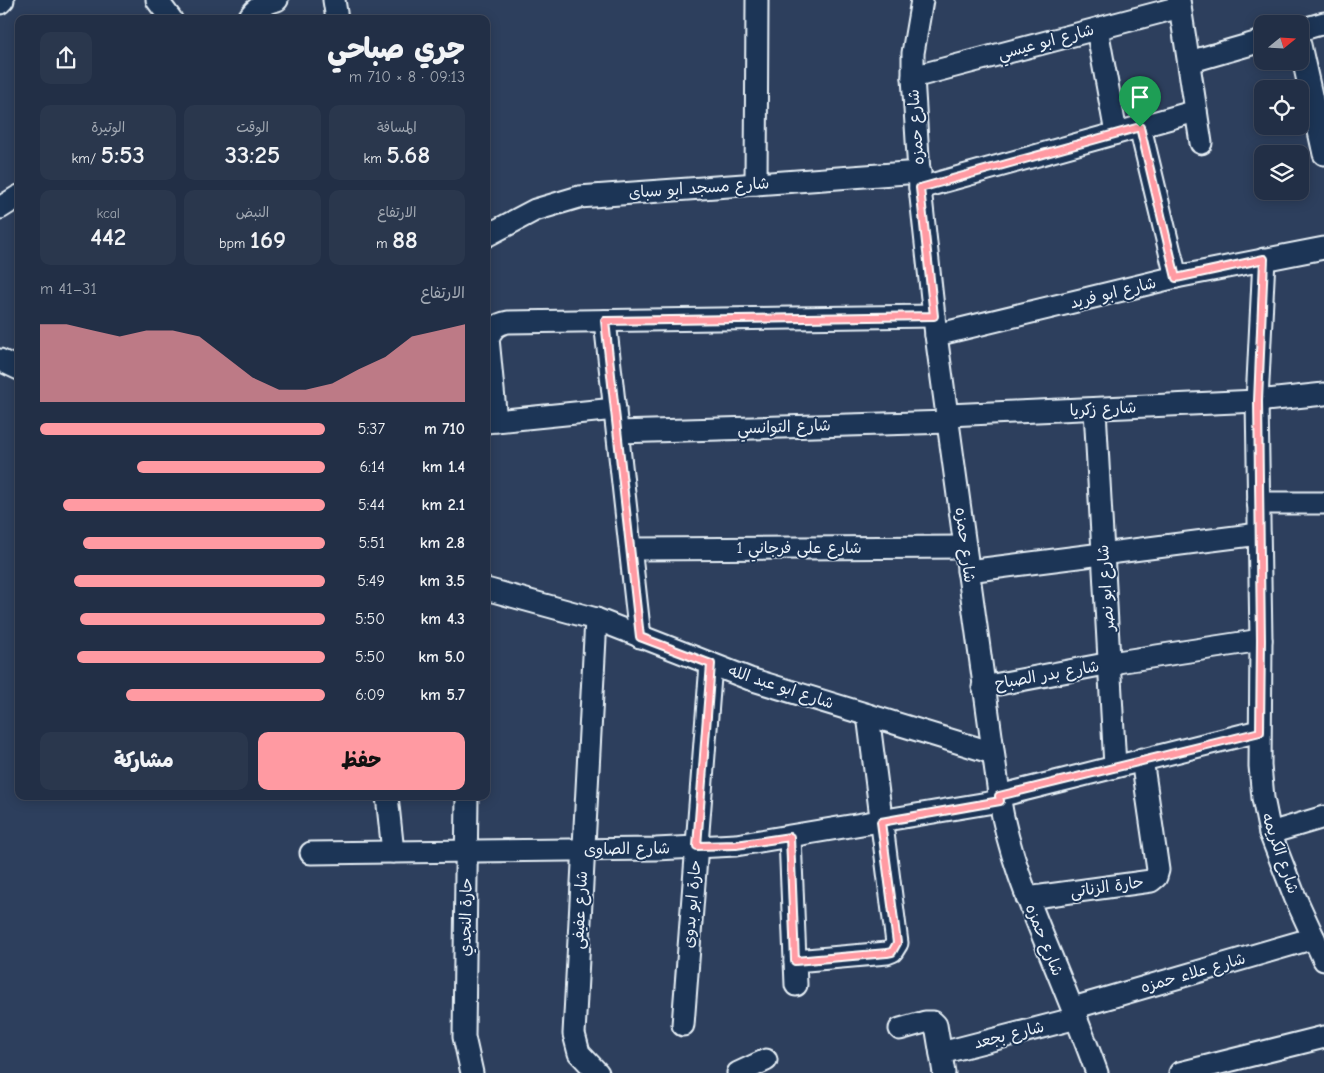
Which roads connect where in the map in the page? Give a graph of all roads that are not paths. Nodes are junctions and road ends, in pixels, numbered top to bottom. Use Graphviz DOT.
graph roads {
  1 [pos="3,0"];
  2 [pos="157,0"];
  3 [pos="277,0"];
  4 [pos="334,0"];
  5 [pos="757,0"];
  6 [pos="922,0"];
  7 [pos="0,3"];
  8 [pos="1179,4"];
  9 [pos="168,15"];
  10 [pos="251,15"];
  11 [pos="336,15"];
  12 [pos="1324,23"];
  13 [pos="1309,27"];
  14 [pos="1097,29"];
  15 [pos="1254,43"];
  16 [pos="1189,62"];
  17 [pos="1306,70"];
  18 [pos="913,77"];
  19 [pos="1196,111"];
  20 [pos="1140,127"];
  21 [pos="1116,133"];
  22 [pos="1201,143"];
  23 [pos="1324,154"];
  24 [pos="920,180"];
  25 [pos="756,184"];
  26 [pos="15,199"];
  27 [pos="0,208"];
  28 [pos="490,234"];
  29 [pos="1322,248"];
  30 [pos="1264,259"];
  31 [pos="1176,278"];
  32 [pos="605,321"];
  33 [pos="935,326"];
  34 [pos="490,334"];
  35 [pos="0,360"];
  36 [pos="15,367"];
  37 [pos="1324,394"];
  38 [pos="490,396"];
  39 [pos="1258,401"];
  40 [pos="616,409"];
  41 [pos="1095,410"];
  42 [pos="948,418"];
  43 [pos="491,421"];
  44 [pos="618,432"];
  45 [pos="1258,503"];
  46 [pos="1324,503"];
  47 [pos="1258,534"];
  48 [pos="965,547"];
  49 [pos="632,549"];
  50 [pos="1103,554"];
  51 [pos="968,571"];
  52 [pos="490,591"];
  53 [pos="596,619"];
  54 [pos="640,637"];
  55 [pos="1261,640"];
  56 [pos="1111,663"];
  57 [pos="711,664"];
  58 [pos="983,687"];
  59 [pos="868,715"];
  60 [pos="1260,732"];
  61 [pos="993,753"];
  62 [pos="1142,759"];
  63 [pos="1115,766"];
  64 [pos="1000,799"];
  65 [pos="387,800"];
  66 [pos="467,800"];
  67 [pos="1324,817"];
  68 [pos="881,822"];
  69 [pos="1270,833"];
  70 [pos="790,837"];
  71 [pos="697,846"];
  72 [pos="583,850"];
  73 [pos="393,852"];
  74 [pos="466,852"];
  75 [pos="311,853"];
  76 [pos="1027,898"];
  77 [pos="1320,949"];
  78 [pos="795,961"];
  79 [pos="796,985"];
  80 [pos="1075,1013"];
  81 [pos="683,1024"];
  82 [pos="900,1029"];
  83 [pos="1324,1037"];
  84 [pos="766,1060"];
  85 [pos="943,1063"];
  86 [pos="472,1073"];
  87 [pos="598,1073"];
  88 [pos="738,1073"];
  89 [pos="1097,1073"];
  90 [pos="1180,1073"];
  1 -- 7 [label="street"];
  2 -- 9 [label="street"];
  3 -- 10 [label="street"];
  4 -- 11 [label="street"];
  5 -- 25 [label="street"];
  6 -- 18 [label="street, شارع حمزه"];
  8 -- 14 [label="street, شارع ابو عيسي"];
  8 -- 16 [label="street"];
  12 -- 13 [label="street"];
  14 -- 18 [label="street, شارع ابو عيسي"];
  14 -- 21 [label="street"];
  15 -- 16 [label="street"];
  16 -- 19 [label="street"];
  17 -- 23 [label="street"];
  18 -- 24 [label="street, شارع حمزه"];
  19 -- 20 [label="street, شارع مسجد ابو سباى"];
  19 -- 22 [label="street"];
  20 -- 21 [label="street, شارع مسجد ابو سباى"];
  20 -- 31 [label="street"];
  21 -- 24 [label="street, شارع مسجد ابو سباى"];
  24 -- 25 [label="street, شارع مسجد ابو سباى"];
  24 -- 33 [label="street, شارع حمزه"];
  25 -- 28 [label="street, شارع مسجد ابو سباى"];
  26 -- 27 [label="street"];
  29 -- 30 [label="street, شارع ابو فريد"];
  30 -- 31 [label="street, شارع ابو فريد"];
  30 -- 39 [label="street, شارع الكريمه"];
  31 -- 33 [label="street, شارع ابو فريد"];
  32 -- 33 [label="street, شارع ابو فريد"];
  32 -- 34 [label="street, شارع ابو فريد"];
  32 -- 40 [label="street"];
  33 -- 42 [label="street, شارع حمزه"];
  35 -- 36 [label="street"];
  37 -- 39 [label="street, شارع زكريا"];
  38 -- 43 [label="street, شارع ابو فريد"];
  39 -- 41 [label="street, شارع زكريا"];
  39 -- 45 [label="street, شارع الكريمه"];
  40 -- 43 [label="street"];
  40 -- 44 [label="street"];
  41 -- 42 [label="street, شارع زكريا"];
  41 -- 50 [label="street, شارع ابو نصر"];
  42 -- 44 [label="street, شارع التوانسي"];
  42 -- 48 [label="street, شارع حمزه"];
  44 -- 49 [label="street"];
  45 -- 46 [label="street"];
  45 -- 47 [label="street, شارع الكريمه"];
  47 -- 50 [label="street"];
  47 -- 55 [label="street, شارع الكريمه"];
  48 -- 49 [label="street, شارع على فرجاني 1"];
  48 -- 51 [label="street, شارع حمزه"];
  49 -- 54 [label="street"];
  50 -- 51 [label="street"];
  50 -- 56 [label="street, شارع ابو نصر"];
  51 -- 58 [label="street, شارع حمزه"];
  52 -- 53 [label="street, شارع ابو عبد الله"];
  53 -- 54 [label="street, شارع ابو عبد الله"];
  53 -- 72 [label="street, شارع عفيفى"];
  54 -- 57 [label="street, شارع ابو عبد الله"];
  55 -- 56 [label="street, شارع بدر الصباح"];
  55 -- 60 [label="street, شارع الكريمه"];
  56 -- 58 [label="street, شارع بدر الصباح"];
  56 -- 63 [label="street, شارع ابو نصر"];
  57 -- 59 [label="street, شارع ابو عبد الله"];
  57 -- 71 [label="street, حارة ابو بدوى"];
  58 -- 61 [label="street, شارع حمزه"];
  59 -- 61 [label="street, شارع ابو عبد الله"];
  59 -- 68 [label="street"];
  60 -- 62 [label="street, شارع الصاوى"];
  60 -- 69 [label="street, شارع الكريمه"];
  61 -- 64 [label="street, شارع حمزه"];
  62 -- 63 [label="street, شارع الصاوى"];
  62 -- 76 [label="street, حارة الزناتى"];
  63 -- 64 [label="street, شارع الصاوى"];
  64 -- 68 [label="street, شارع الصاوى"];
  64 -- 76 [label="street, شارع حمزه"];
  65 -- 73 [label="street"];
  66 -- 74 [label="street, حارة النجدي"];
  67 -- 69 [label="street"];
  68 -- 70 [label="street, شارع الصاوى"];
  68 -- 78 [label="street"];
  69 -- 77 [label="street, شارع الكريمه"];
  70 -- 71 [label="street, شارع الصاوى"];
  70 -- 78 [label="street"];
  71 -- 72 [label="street, شارع الصاوى"];
  71 -- 81 [label="street, حارة ابو بدوى"];
  72 -- 74 [label="street, شارع الصاوى"];
  72 -- 87 [label="street, شارع عفيفى"];
  73 -- 74 [label="street, شارع الصاوى"];
  73 -- 75 [label="street, شارع الصاوى"];
  74 -- 86 [label="street, حارة النجدي"];
  76 -- 80 [label="street, شارع حمزه"];
  77 -- 80 [label="street, شارع علاء حمزه"];
  78 -- 79 [label="street"];
  80 -- 85 [label="street, شارع بجعد"];
  80 -- 89 [label="street, شارع حمزه"];
  82 -- 85 [label="street"];
  83 -- 90 [label="street"];
  84 -- 88 [label="street"];
}
